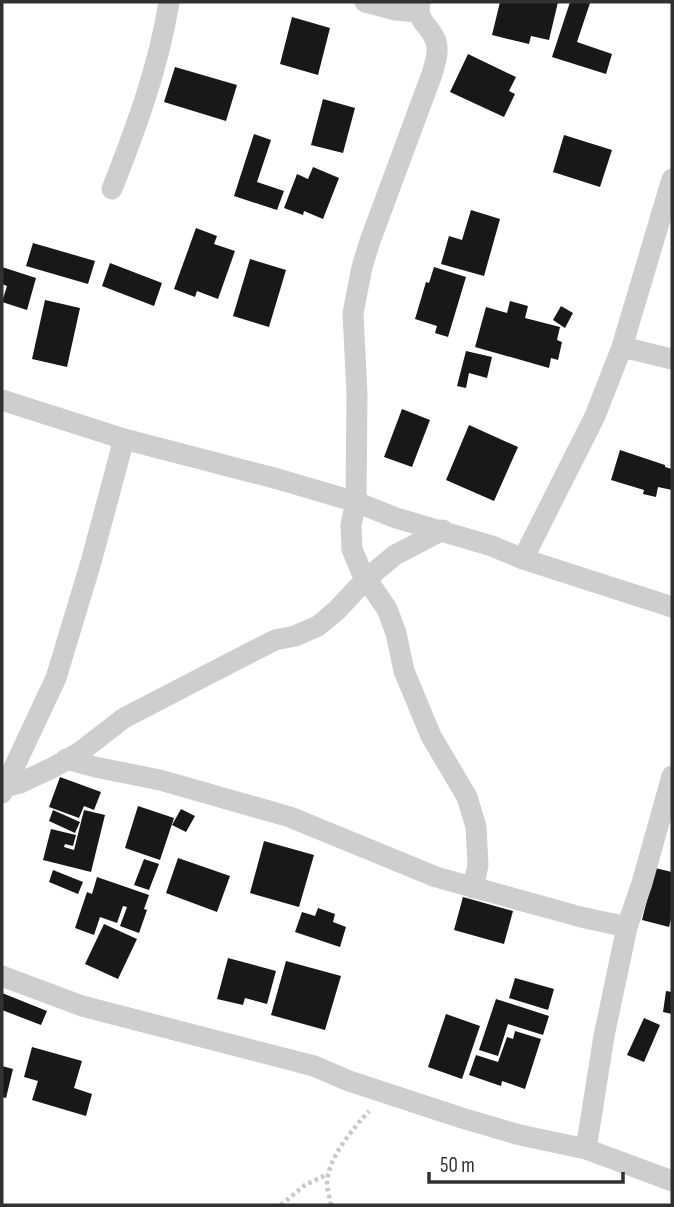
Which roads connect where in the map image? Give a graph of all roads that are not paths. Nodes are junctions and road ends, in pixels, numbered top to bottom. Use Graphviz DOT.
graph roads {
  1 [pos="169,2"];
  2 [pos="365,2"];
  3 [pos="419,7"];
  4 [pos="672,178"];
  5 [pos="112,189"];
  6 [pos="622,347"];
  7 [pos="672,359"];
  8 [pos="2,400"];
  9 [pos="124,439"];
  10 [pos="356,502"];
  11 [pos="443,530"];
  12 [pos="523,559"];
  13 [pos="366,579"];
  14 [pos="672,607"];
  15 [pos="66,759"];
  16 [pos="672,776"];
  17 [pos="3,790"];
  18 [pos="473,888"];
  19 [pos="626,928"];
  20 [pos="2,976"];
  21 [pos="586,1149"];
  22 [pos="672,1181"];
  1 -- 5 [label="street"];
  2 -- 3 [label="street"];
  3 -- 10 [label="street"];
  4 -- 6 [label="street"];
  6 -- 7 [label="street"];
  6 -- 12 [label="street"];
  8 -- 9 [label="street"];
  9 -- 10 [label="street"];
  9 -- 17 [label="street"];
  10 -- 11 [label="street"];
  10 -- 13 [label="street"];
  11 -- 12 [label="street"];
  11 -- 13 [label="street"];
  12 -- 14 [label="street"];
  13 -- 15 [label="street"];
  13 -- 18 [label="street"];
  15 -- 17 [label="street"];
  15 -- 18 [label="street"];
  16 -- 19 [label="street"];
  18 -- 19 [label="street"];
  19 -- 21 [label="street"];
  20 -- 21 [label="street"];
  21 -- 22 [label="street"];
}
